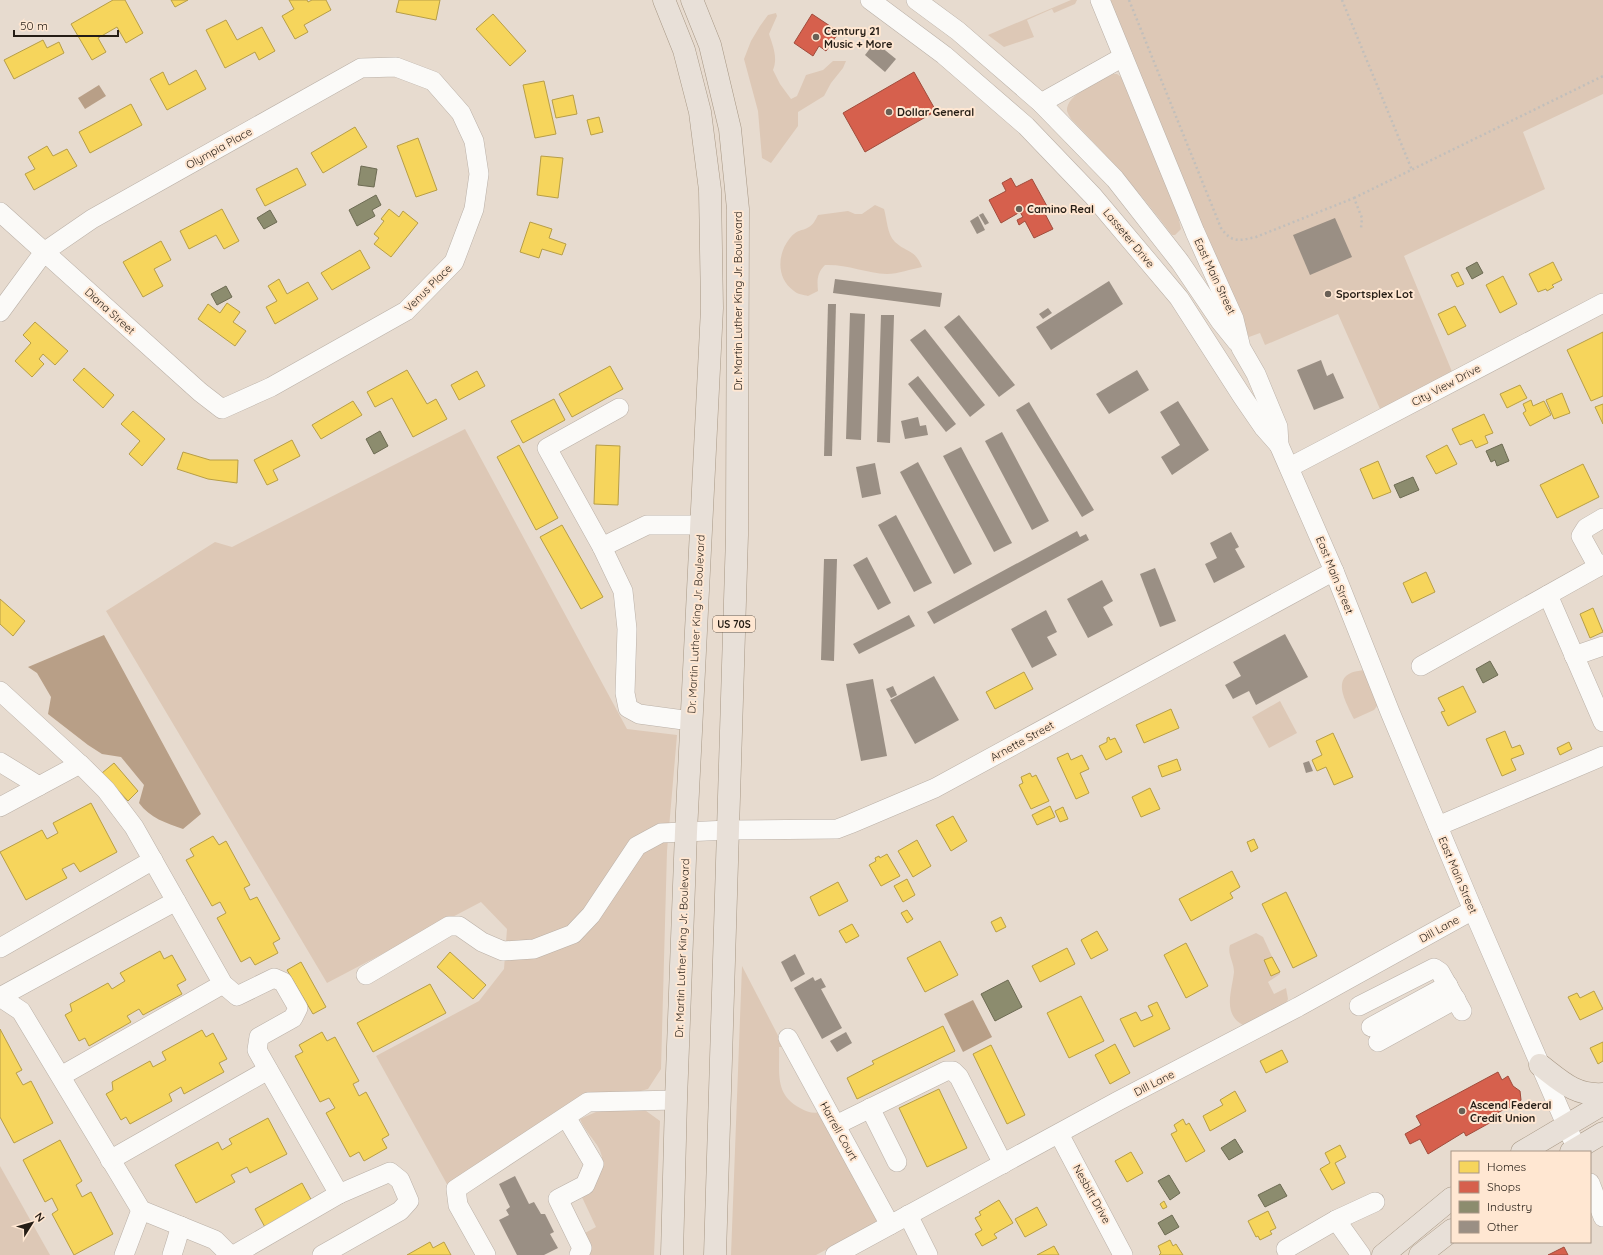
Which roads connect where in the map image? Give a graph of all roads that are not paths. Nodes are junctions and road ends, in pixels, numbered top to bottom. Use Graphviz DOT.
graph roads {
  1 [pos="664,0"];
  2 [pos="692,0"];
  3 [pos="870,0"];
  4 [pos="916,0"];
  5 [pos="1100,0"];
  6 [pos="1123,57"];
  7 [pos="1041,103"];
  8 [pos="461,112"];
  9 [pos="0,212"];
  10 [pos="1187,214"];
  11 [pos="44,252"];
  12 [pos="1195,283"];
  13 [pos="1179,298"];
  14 [pos="1603,302"];
  15 [pos="0,312"];
  16 [pos="1241,348"];
  17 [pos="619,408"];
  18 [pos="222,409"];
  19 [pos="1279,445"];
  20 [pos="1290,467"];
  21 [pos="1603,518"];
  22 [pos="701,525"];
  23 [pos="602,547"];
  24 [pos="1600,566"];
  25 [pos="1334,571"];
  26 [pos="1548,595"];
  27 [pos="1603,646"];
  28 [pos="1574,656"];
  29 [pos="1421,666"];
  30 [pos="0,691"];
  31 [pos="691,721"];
  32 [pos="1603,722"];
  33 [pos="1603,756"];
  34 [pos="0,762"];
  35 [pos="80,764"];
  36 [pos="39,786"];
  37 [pos="0,807"];
  38 [pos="1438,826"];
  39 [pos="729,830"];
  40 [pos="686,832"];
  41 [pos="154,860"];
  42 [pos="176,901"];
  43 [pos="1473,910"];
  44 [pos="0,948"];
  45 [pos="366,975"];
  46 [pos="223,984"];
  47 [pos="0,997"];
  48 [pos="1369,1024"];
  49 [pos="788,1038"];
  50 [pos="1540,1066"];
  51 [pos="268,1070"];
  52 [pos="60,1076"];
  53 [pos="1603,1094"];
  54 [pos="676,1100"];
  55 [pos="1603,1104"];
  56 [pos="870,1108"];
  57 [pos="566,1117"];
  58 [pos="836,1125"];
  59 [pos="1566,1126"];
  60 [pos="1603,1133"];
  61 [pos="1059,1134"];
  62 [pos="1524,1151"];
  63 [pos="1575,1151"];
  64 [pos="110,1160"];
  65 [pos="896,1162"];
  66 [pos="1003,1164"];
  67 [pos="1591,1186"];
  68 [pos="339,1194"];
  69 [pos="1451,1199"];
  70 [pos="1375,1202"];
  71 [pos="141,1210"];
  72 [pos="908,1215"];
  73 [pos="1603,1217"];
  74 [pos="1336,1220"];
  75 [pos="890,1225"];
  76 [pos="181,1226"];
  77 [pos="1451,1231"];
  78 [pos="1286,1249"];
  79 [pos="124,1255"];
  80 [pos="172,1255"];
  81 [pos="230,1255"];
  82 [pos="234,1255"];
  83 [pos="322,1255"];
  84 [pos="486,1255"];
  85 [pos="579,1255"];
  86 [pos="672,1255"];
  87 [pos="715,1255"];
  88 [pos="835,1255"];
  89 [pos="928,1255"];
  90 [pos="1123,1255"];
  91 [pos="1361,1255"];
  92 [pos="1383,1255"];
  93 [pos="1420,1255"];
  1 -- 22 [label="main road, Dr. Martin Luther King Jr. Boulevard"];
  2 -- 39 [label="main road, Dr. Martin Luther King Jr. Boulevard / US 70S"];
  3 -- 13 [label="street, Lasseter Drive"];
  4 -- 7 [label="street"];
  5 -- 6 [label="street, East Main Street"];
  6 -- 7 [label="street"];
  6 -- 10 [label="street, East Main Street"];
  7 -- 12 [label="street"];
  8 -- 11 [label="street, Olympia Place"];
  8 -- 18 [label="street, Venus Place"];
  9 -- 11 [label="street, Diana Street"];
  10 -- 12 [label="street"];
  10 -- 16 [label="street, East Main Street"];
  11 -- 15 [label="street, Olympia Place"];
  11 -- 18 [label="street, Diana Street"];
  12 -- 13 [label="street"];
  12 -- 16 [label="street"];
  13 -- 19 [label="street, Lasseter Drive"];
  14 -- 20 [label="street, City View Drive"];
  16 -- 19 [label="street, East Main Street"];
  17 -- 23 [label="street"];
  19 -- 20 [label="street, East Main Street"];
  20 -- 25 [label="street, East Main Street"];
  21 -- 24 [label="street"];
  22 -- 23 [label="street"];
  22 -- 31 [label="main road, Dr. Martin Luther King Jr. Boulevard"];
  23 -- 31 [label="street"];
  24 -- 26 [label="street"];
  25 -- 38 [label="street, East Main Street"];
  25 -- 39 [label="street, Arnette Street"];
  26 -- 28 [label="street"];
  26 -- 29 [label="street"];
  27 -- 28 [label="street"];
  28 -- 32 [label="street"];
  30 -- 35 [label="street"];
  31 -- 40 [label="main road, Dr. Martin Luther King Jr. Boulevard"];
  33 -- 38 [label="street"];
  34 -- 36 [label="street"];
  35 -- 36 [label="street"];
  35 -- 41 [label="street"];
  36 -- 37 [label="street"];
  38 -- 43 [label="street, East Main Street"];
  39 -- 40 [label="street, Arnette Street"];
  39 -- 87 [label="main road, Dr. Martin Luther King Jr. Boulevard / US 70S"];
  40 -- 45 [label="street, Arnette Street"];
  40 -- 54 [label="main road, Dr. Martin Luther King Jr. Boulevard"];
  41 -- 42 [label="street"];
  41 -- 44 [label="street"];
  42 -- 46 [label="street"];
  42 -- 47 [label="street"];
  43 -- 50 [label="street, East Main Street"];
  43 -- 61 [label="street, Dill Lane"];
  46 -- 51 [label="street"];
  46 -- 52 [label="street"];
  47 -- 52 [label="street"];
  48 -- 48 [label="street"];
  49 -- 58 [label="street, Harrell Court"];
  50 -- 53 [label="main road"];
  50 -- 59 [label="street, East Main Street"];
  51 -- 64 [label="street"];
  51 -- 68 [label="street"];
  52 -- 64 [label="street"];
  54 -- 57 [label="street"];
  54 -- 86 [label="main road, Dr. Martin Luther King Jr. Boulevard"];
  55 -- 59 [label="main road"];
  56 -- 58 [label="street"];
  56 -- 65 [label="street"];
  56 -- 66 [label="street"];
  57 -- 84 [label="street"];
  57 -- 85 [label="street"];
  58 -- 75 [label="street, Harrell Court"];
  59 -- 62 [label="main road"];
  59 -- 63 [label="street, East Main Street"];
  60 -- 63 [label="main road"];
  61 -- 66 [label="street, Dill Lane"];
  61 -- 90 [label="street, Nesbitt Drive"];
  64 -- 71 [label="street"];
  66 -- 72 [label="street, Dill Lane"];
  67 -- 73 [label="street"];
  68 -- 82 [label="street"];
  68 -- 83 [label="street"];
  69 -- 92 [label="main road"];
  70 -- 74 [label="street"];
  71 -- 76 [label="street"];
  71 -- 79 [label="street"];
  72 -- 75 [label="street, Dill Lane"];
  72 -- 89 [label="street"];
  74 -- 78 [label="street"];
  74 -- 91 [label="street"];
  75 -- 88 [label="street, Dill Lane"];
  76 -- 80 [label="street"];
  76 -- 81 [label="street"];
  77 -- 93 [label="main road"];
}
